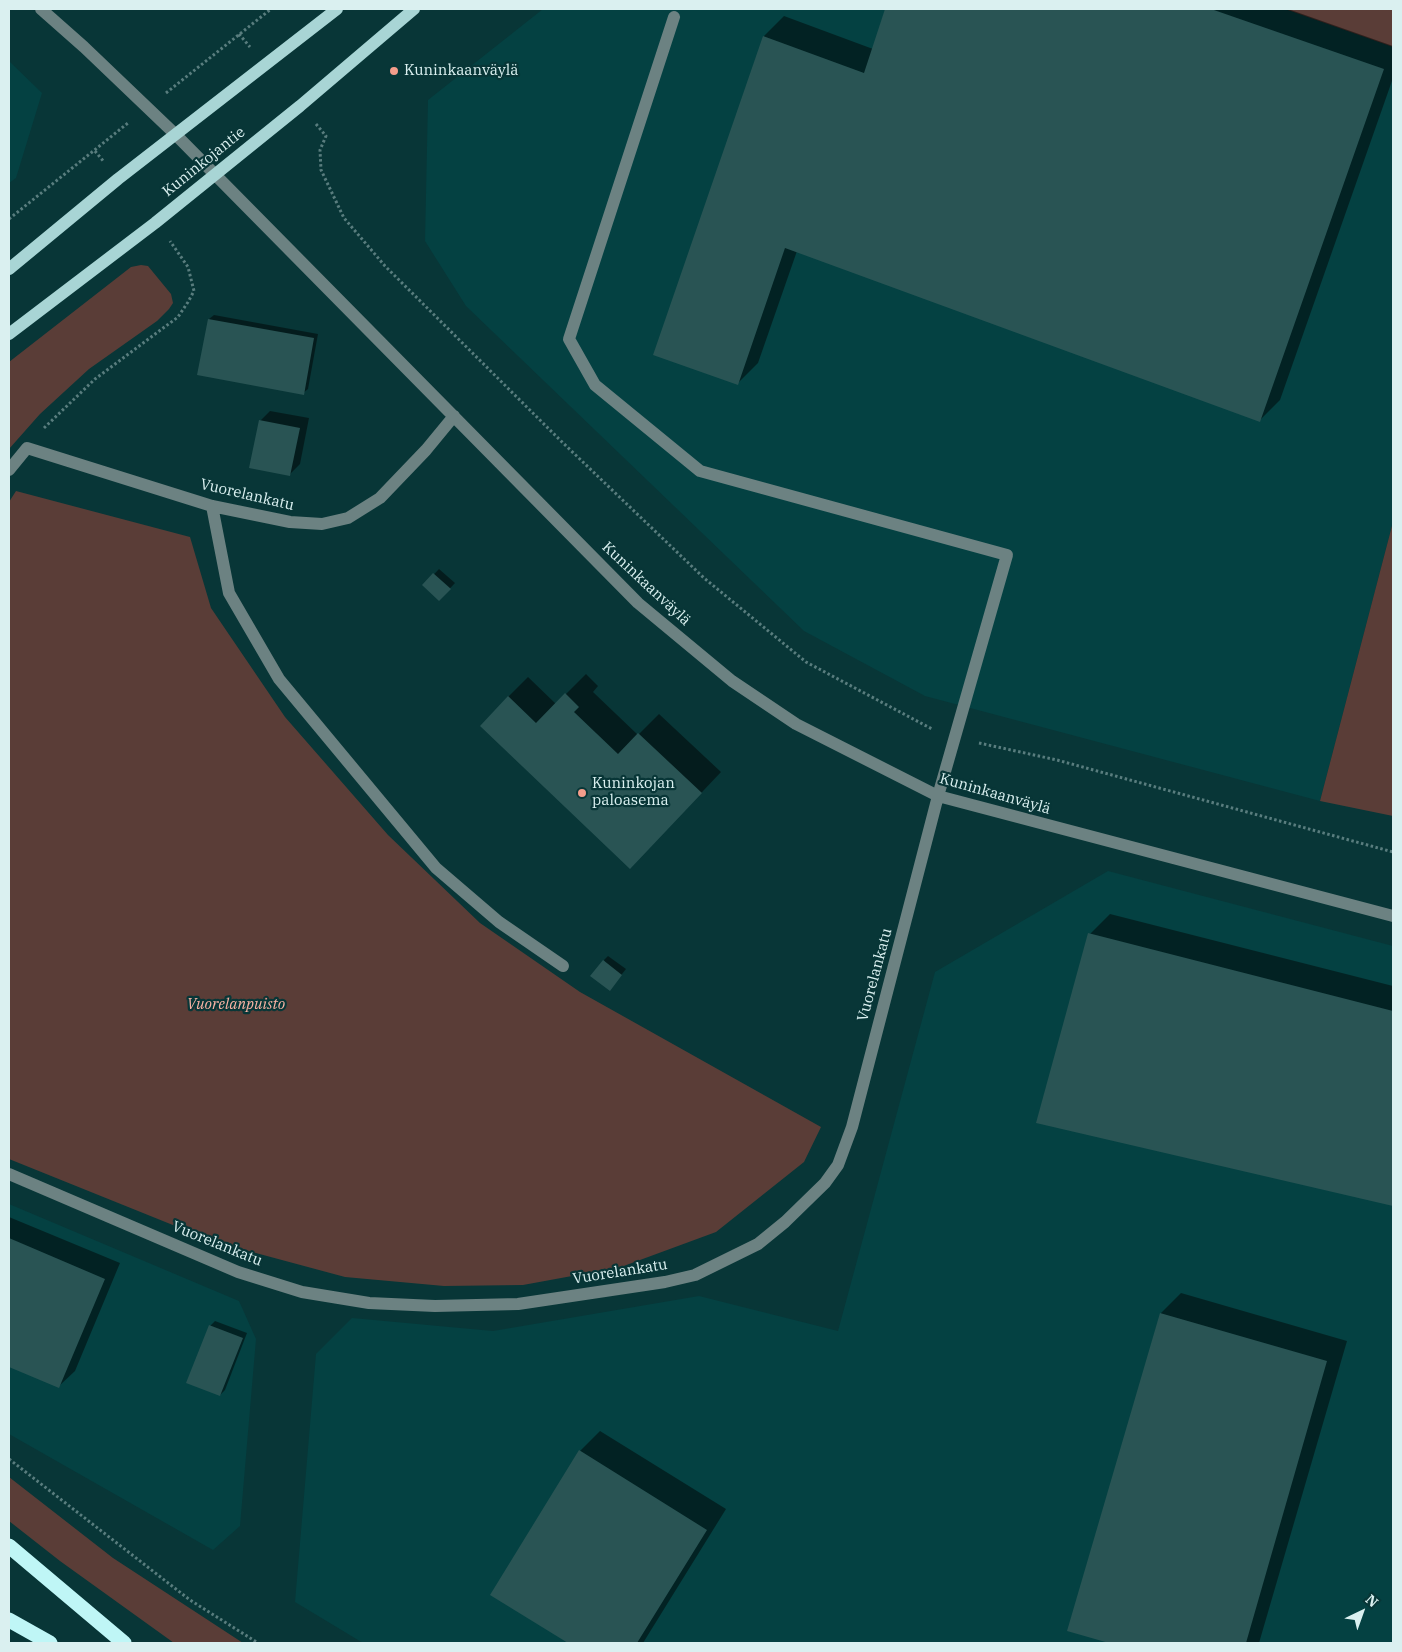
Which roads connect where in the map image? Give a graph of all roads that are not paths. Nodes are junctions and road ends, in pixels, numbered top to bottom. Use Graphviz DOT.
graph roads {
  1 [pos="40,9"];
  2 [pos="337,9"];
  3 [pos="414,9"];
  4 [pos="674,17"];
  5 [pos="175,134"];
  6 [pos="214,175"];
  7 [pos="9,269"];
  8 [pos="9,334"];
  9 [pos="454,416"];
  10 [pos="9,470"];
  11 [pos="212,506"];
  12 [pos="938,796"];
  13 [pos="1393,916"];
  14 [pos="563,966"];
  15 [pos="9,1174"];
  16 [pos="9,1546"];
  17 [pos="9,1620"];
  18 [pos="50,1643"];
  19 [pos="124,1643"];
  1 -- 5 [label="street, Kuninkaanväylä"];
  2 -- 5 [label="main road"];
  3 -- 6 [label="main road, Kuninkojantie"];
  4 -- 12 [label="street, Vuorelankatu"];
  5 -- 6 [label="street, Kuninkaanväylä"];
  5 -- 7 [label="main road"];
  6 -- 8 [label="main road, Kuninkojantie"];
  6 -- 9 [label="street, Kuninkaanväylä"];
  9 -- 11 [label="street, Vuorelankatu"];
  9 -- 12 [label="street, Kuninkaanväylä"];
  10 -- 11 [label="street, Vuorelankatu"];
  11 -- 14 [label="street"];
  12 -- 13 [label="street, Kuninkaanväylä"];
  12 -- 15 [label="street, Vuorelankatu"];
  16 -- 19 [label="highway"];
  17 -- 18 [label="highway"];
}
